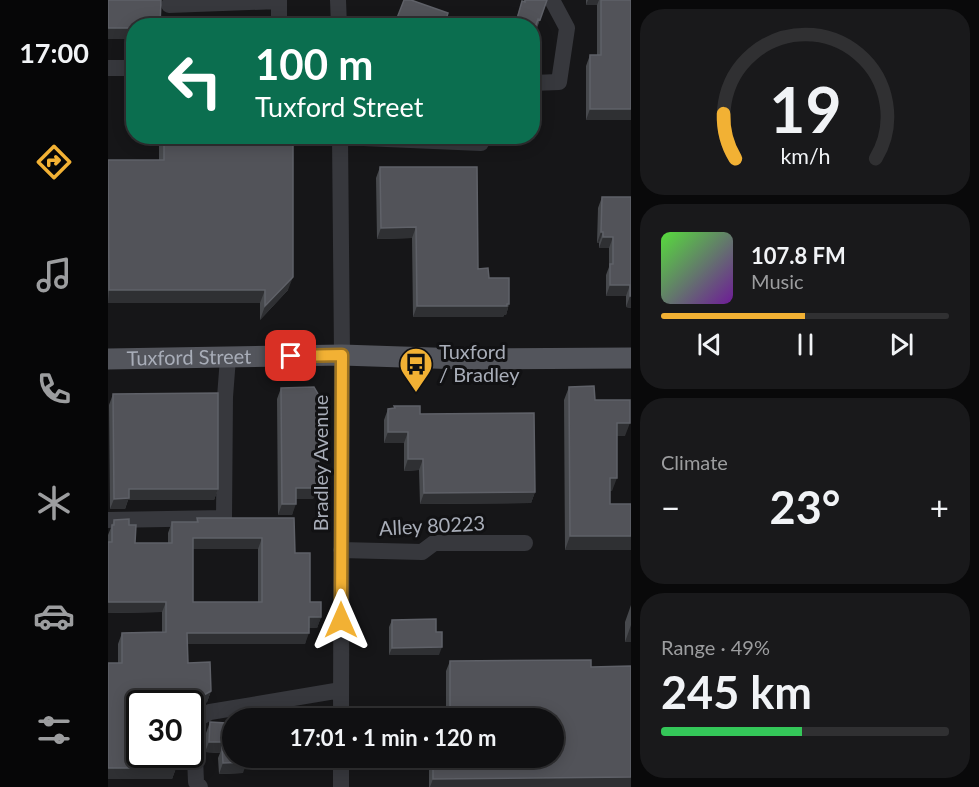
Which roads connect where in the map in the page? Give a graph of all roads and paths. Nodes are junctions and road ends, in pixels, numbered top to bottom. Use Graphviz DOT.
graph roads {
  1 [pos="338,0"];
  2 [pos="552,0"];
  3 [pos="279,1"];
  4 [pos="170,5"];
  5 [pos="279,18"];
  6 [pos="339,18"];
  7 [pos="108,68"];
  8 [pos="126,68"];
  9 [pos="540,83"];
  10 [pos="340,144"];
  11 [pos="342,355"];
  12 [pos="228,358"];
  13 [pos="631,358"];
  14 [pos="108,359"];
  15 [pos="108,520"];
  16 [pos="525,543"];
  17 [pos="341,549"];
  18 [pos="341,690"];
  19 [pos="341,708"];
  20 [pos="341,768"];
  21 [pos="200,787"];
  22 [pos="341,787"];
  1 -- 6 [label="street"];
  2 -- 9 [label="street"];
  3 -- 4 [label="street"];
  3 -- 5 [label="street"];
  7 -- 8 [label="street"];
  10 -- 11 [label="street, Bradley Avenue"];
  11 -- 12 [label="main road, Tuxford Street"];
  11 -- 13 [label="main road, Tuxford Street"];
  11 -- 17 [label="street, Bradley Avenue"];
  12 -- 14 [label="main road, Tuxford Street"];
  12 -- 15 [label="street"];
  16 -- 17 [label="street, Alley 80223"];
  17 -- 18 [label="street, Bradley Avenue"];
  18 -- 19 [label="street, Bradley Avenue"];
  18 -- 21 [label="street"];
  20 -- 22 [label="street"];
}
